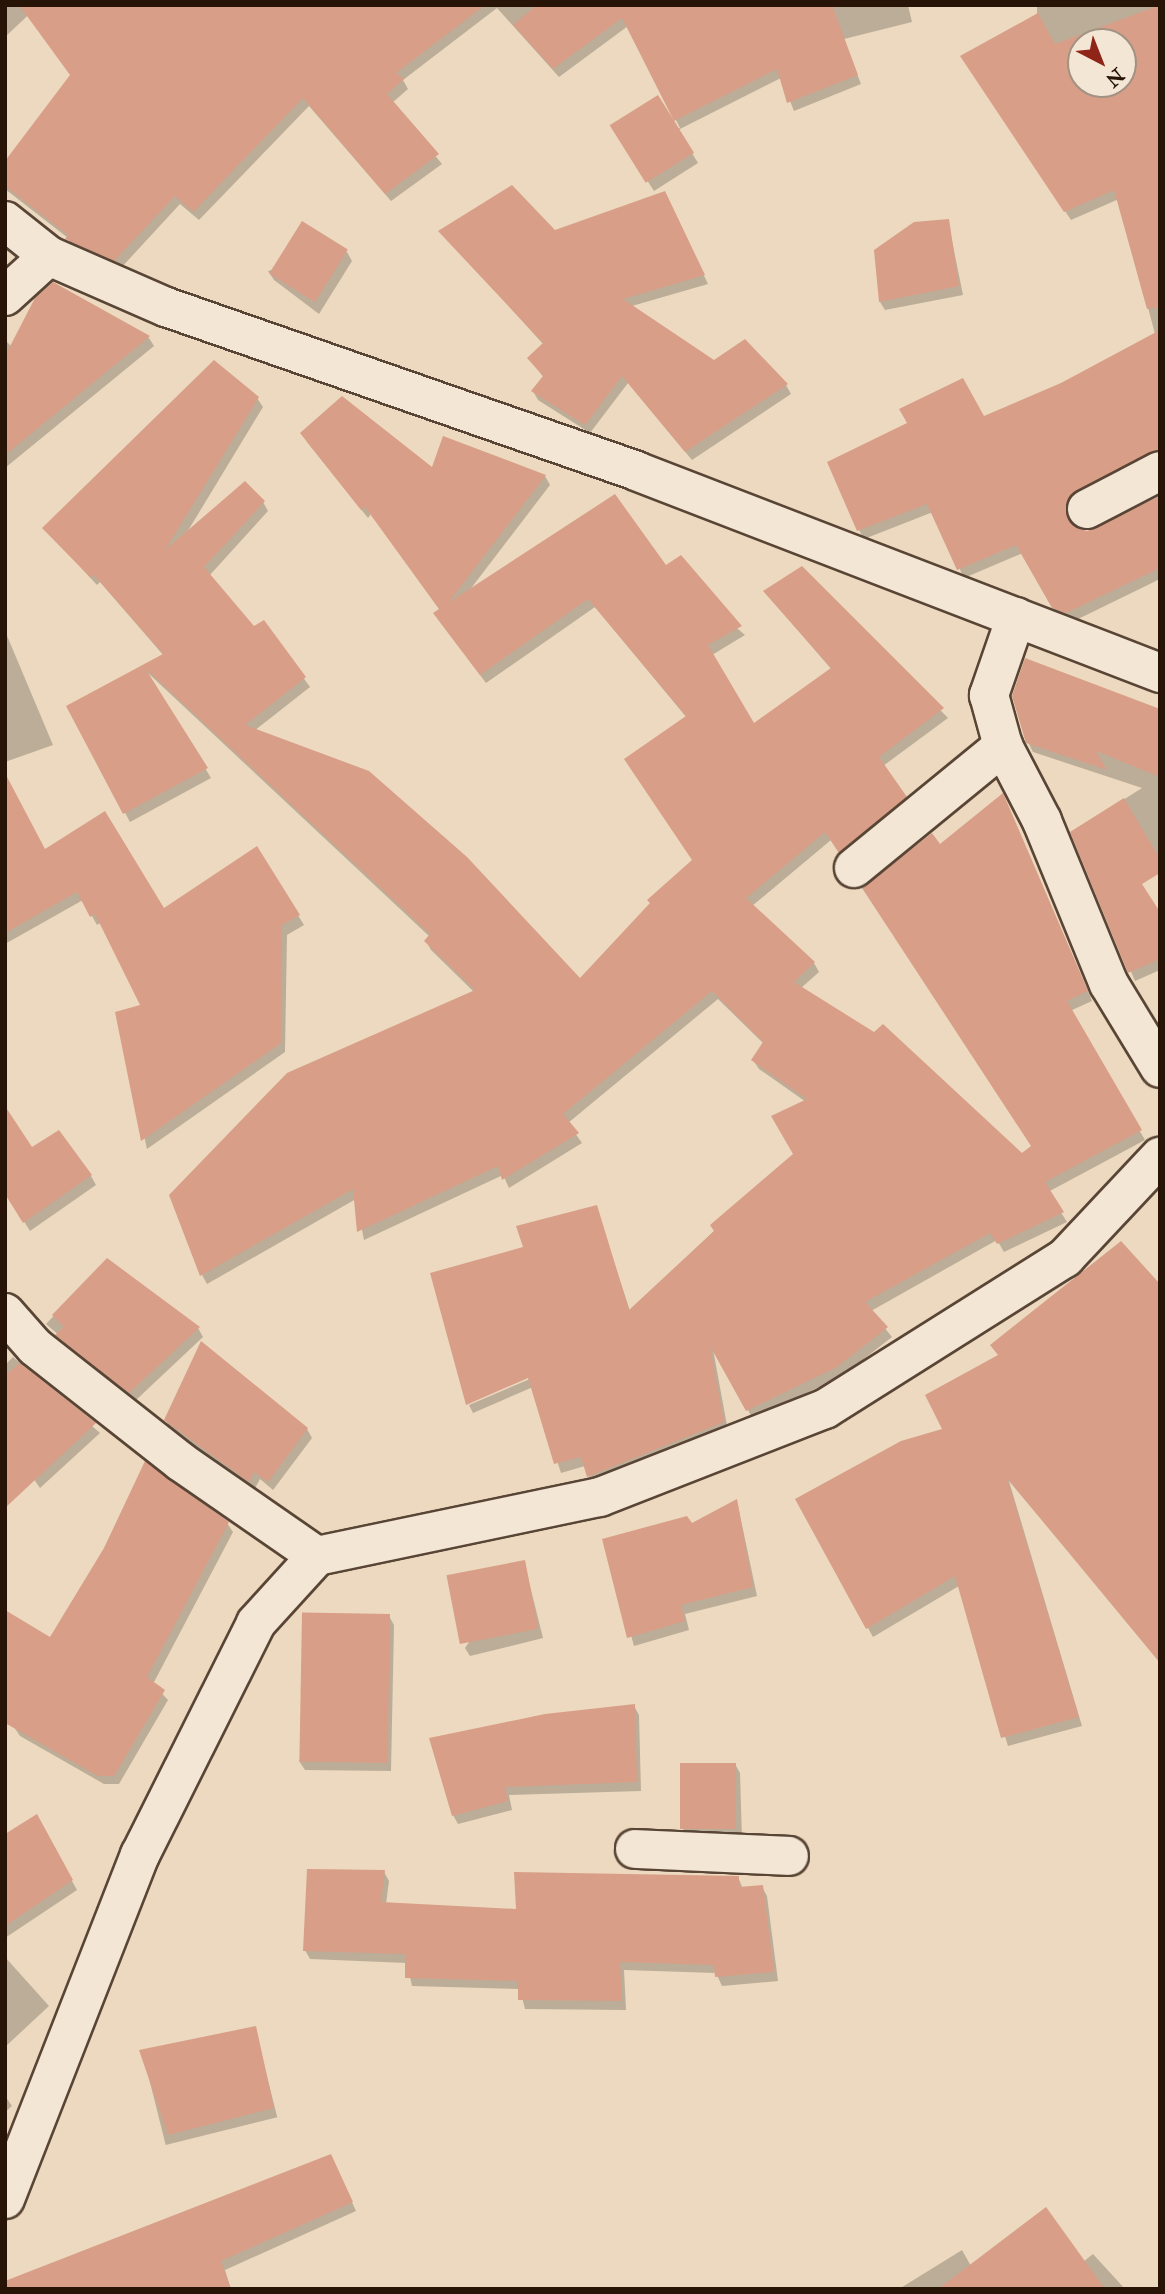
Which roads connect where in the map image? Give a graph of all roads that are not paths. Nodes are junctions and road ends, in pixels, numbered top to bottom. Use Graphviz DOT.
graph roads {
  1 [pos="5,221"];
  2 [pos="49,256"];
  3 [pos="5,296"];
  4 [pos="1160,471"];
  5 [pos="1087,509"];
  6 [pos="1016,617"];
  7 [pos="1160,673"];
  8 [pos="1003,746"];
  9 [pos="855,868"];
  10 [pos="1160,1068"];
  11 [pos="1160,1157"];
  12 [pos="5,1313"];
  13 [pos="317,1556"];
  14 [pos="635,1849"];
  15 [pos="789,1856"];
  16 [pos="5,2199"];
  1 -- 2 [label="street"];
  2 -- 3 [label="street"];
  2 -- 6 [label="street"];
  4 -- 5 [label="street"];
  6 -- 7 [label="street"];
  6 -- 8 [label="street"];
  8 -- 9 [label="street"];
  8 -- 10 [label="street"];
  11 -- 13 [label="street"];
  12 -- 13 [label="street"];
  13 -- 16 [label="street"];
  14 -- 15 [label="street"];
}
